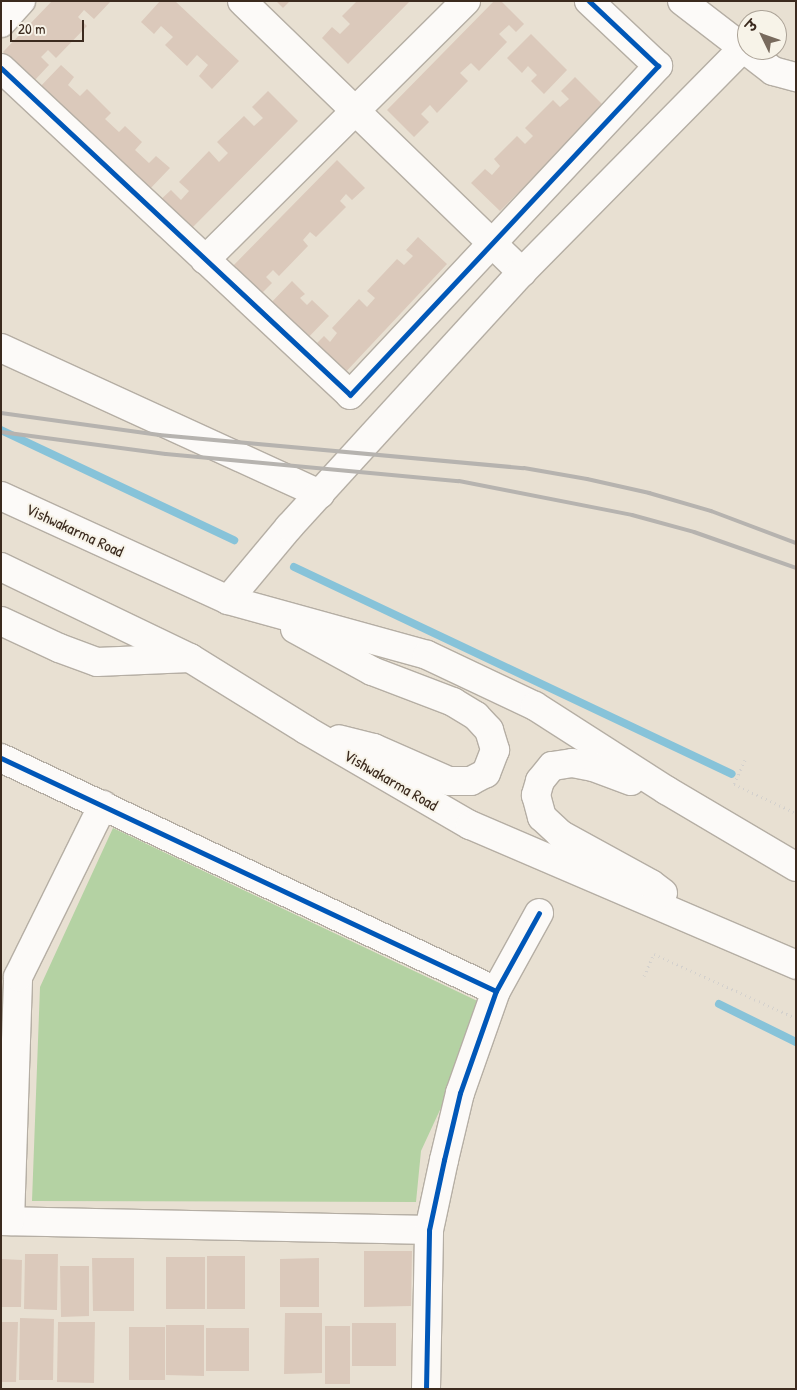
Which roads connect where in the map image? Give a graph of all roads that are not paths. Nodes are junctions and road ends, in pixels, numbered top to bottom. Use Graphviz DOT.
graph roads {
  1 [pos="21,1"];
  2 [pos="242,1"];
  3 [pos="466,1"];
  4 [pos="589,1"];
  5 [pos="682,1"];
  6 [pos="1,23"];
  7 [pos="737,43"];
  8 [pos="737,54"];
  9 [pos="759,60"];
  10 [pos="1,68"];
  11 [pos="796,77"];
  12 [pos="356,111"];
  13 [pos="492,243"];
  14 [pos="205,260"];
  15 [pos="522,272"];
  16 [pos="1,348"];
  17 [pos="320,494"];
  18 [pos="1,496"];
  19 [pos="1,567"];
  20 [pos="228,600"];
  21 [pos="261,610"];
  22 [pos="1,620"];
  23 [pos="190,658"];
  24 [pos="306,730"];
  25 [pos="1,758"];
  26 [pos="666,790"];
  27 [pos="103,805"];
  28 [pos="796,867"];
  29 [pos="539,913"];
  30 [pos="708,927"];
  31 [pos="796,965"];
  32 [pos="496,991"];
  33 [pos="6,1221"];
  34 [pos="429,1230"];
  35 [pos="426,1389"];
  1 -- 6 [label="street"];
  2 -- 12 [label="street"];
  3 -- 12 [label="street"];
  4 -- 13 [label="street"];
  5 -- 7 [label="street"];
  8 -- 15 [label="street"];
  9 -- 11 [label="street"];
  10 -- 14 [label="street"];
  12 -- 13 [label="street"];
  12 -- 14 [label="street"];
  13 -- 14 [label="street"];
  13 -- 15 [label="street"];
  15 -- 17 [label="street"];
  16 -- 17 [label="street"];
  17 -- 20 [label="street"];
  18 -- 20 [label="street, Vishwakarma Road"];
  19 -- 23 [label="street, Vishwakarma Road"];
  20 -- 21 [label="street, Vishwakarma Road"];
  21 -- 24 [label="street"];
  21 -- 26 [label="street, Vishwakarma Road"];
  22 -- 23 [label="street"];
  23 -- 24 [label="street, Vishwakarma Road"];
  24 -- 30 [label="street, Vishwakarma Road"];
  25 -- 27 [label="street"];
  26 -- 28 [label="street, Vishwakarma Road"];
  26 -- 30 [label="street"];
  27 -- 32 [label="street"];
  27 -- 33 [label="street"];
  29 -- 32 [label="street"];
  30 -- 31 [label="street, Vishwakarma Road"];
  32 -- 34 [label="street"];
  33 -- 34 [label="street"];
  34 -- 35 [label="street"];
}
